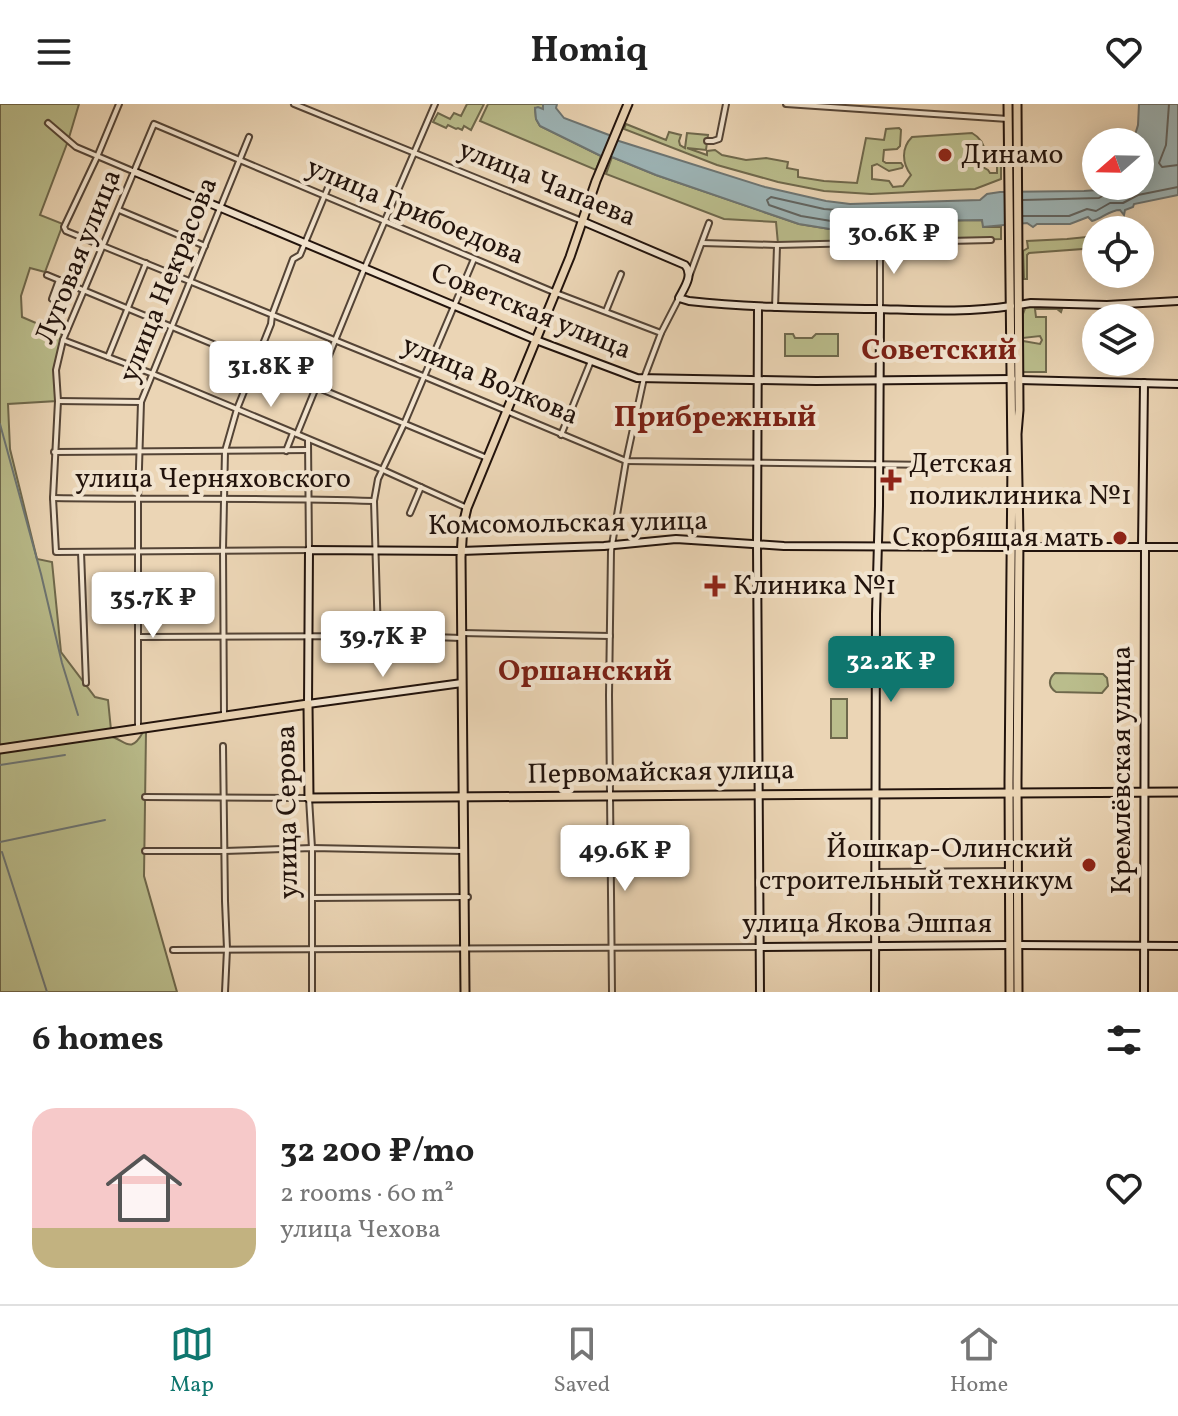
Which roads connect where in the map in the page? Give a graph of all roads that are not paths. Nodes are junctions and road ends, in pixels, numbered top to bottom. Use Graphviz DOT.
graph roads {
  1 [pos="119,104"];
  2 [pos="294,104"];
  3 [pos="435,104"];
  4 [pos="726,104"];
  5 [pos="786,104"];
  6 [pos="1008,104"];
  7 [pos="1017,104"];
  8 [pos="626,108"];
  9 [pos="1008,119"];
  10 [pos="48,123"];
  11 [pos="154,124"];
  12 [pos="249,137"];
  13 [pos="707,141"];
  14 [pos="414,153"];
  15 [pos="97,157"];
  16 [pos="240,160"];
  17 [pos="135,172"];
  18 [pos="334,173"];
  19 [pos="325,195"];
  20 [pos="221,208"];
  21 [pos="119,210"];
  22 [pos="385,220"];
  23 [pos="582,221"];
  24 [pos="709,223"];
  25 [pos="991,240"];
  26 [pos="305,243"];
  27 [pos="702,243"];
  28 [pos="880,243"];
  29 [pos="103,245"];
  30 [pos="777,245"];
  31 [pos="205,246"];
  32 [pos="1013,248"];
  33 [pos="474,258"];
  34 [pos="147,263"];
  35 [pos="365,267"];
  36 [pos="621,274"];
  37 [pos="690,274"];
  38 [pos="47,275"];
  39 [pos="59,280"];
  40 [pos="191,282"];
  41 [pos="84,290"];
  42 [pos="556,293"];
  43 [pos="679,298"];
  44 [pos="52,299"];
  45 [pos="1178,301"];
  46 [pos="453,304"];
  47 [pos="1015,306"];
  48 [pos="758,307"];
  49 [pos="775,308"];
  50 [pos="880,309"];
  51 [pos="127,310"];
  52 [pos="606,311"];
  53 [pos="272,315"];
  54 [pos="171,328"];
  55 [pos="661,333"];
  56 [pos="63,340"];
  57 [pos="536,340"];
  58 [pos="335,341"];
  59 [pos="108,357"];
  60 [pos="591,361"];
  61 [pos="255,362"];
  62 [pos="153,374"];
  63 [pos="423,376"];
  64 [pos="644,378"];
  65 [pos="758,379"];
  66 [pos="1016,380"];
  67 [pos="880,381"];
  68 [pos="1144,383"];
  69 [pos="1178,384"];
  70 [pos="317,387"];
  71 [pos="58,401"];
  72 [pos="141,402"];
  73 [pos="237,409"];
  74 [pos="506,412"];
  75 [pos="404,424"];
  76 [pos="295,434"];
  77 [pos="561,435"];
  78 [pos="308,440"];
  79 [pos="308,450"];
  80 [pos="140,451"];
  81 [pos="225,451"];
  82 [pos="286,451"];
  83 [pos="54,452"];
  84 [pos="487,458"];
  85 [pos="626,461"];
  86 [pos="758,463"];
  87 [pos="879,465"];
  88 [pos="1015,466"];
  89 [pos="383,470"];
  90 [pos="421,487"];
  91 [pos="53,498"];
  92 [pos="307,498"];
  93 [pos="138,500"];
  94 [pos="223,500"];
  95 [pos="374,501"];
  96 [pos="467,508"];
  97 [pos="410,513"];
  98 [pos="612,545"];
  99 [pos="757,545"];
  100 [pos="879,546"];
  101 [pos="1015,547"];
  102 [pos="1144,547"];
  103 [pos="1178,547"];
  104 [pos="223,550"];
  105 [pos="309,550"];
  106 [pos="376,550"];
  107 [pos="139,551"];
  108 [pos="461,551"];
  109 [pos="56,552"];
  110 [pos="81,552"];
  111 [pos="462,635"];
  112 [pos="224,636"];
  113 [pos="309,636"];
  114 [pos="378,636"];
  115 [pos="610,636"];
  116 [pos="139,637"];
  117 [pos="86,683"];
  118 [pos="462,683"];
  119 [pos="308,704"];
  120 [pos="224,716"];
  121 [pos="138,729"];
  122 [pos="223,746"];
  123 [pos="0,749"];
  124 [pos="1013,792"];
  125 [pos="1145,792"];
  126 [pos="1178,792"];
  127 [pos="876,793"];
  128 [pos="759,794"];
  129 [pos="609,795"];
  130 [pos="145,797"];
  131 [pos="464,797"];
  132 [pos="224,798"];
  133 [pos="309,798"];
  134 [pos="312,848"];
  135 [pos="145,851"];
  136 [pos="224,851"];
  137 [pos="464,851"];
  138 [pos="1010,871"];
  139 [pos="875,872"];
  140 [pos="466,897"];
  141 [pos="312,898"];
  142 [pos="1014,945"];
  143 [pos="875,946"];
  144 [pos="1144,946"];
  145 [pos="1178,946"];
  146 [pos="760,947"];
  147 [pos="465,948"];
  148 [pos="612,948"];
  149 [pos="227,949"];
  150 [pos="312,949"];
  151 [pos="173,950"];
  152 [pos="225,992"];
  153 [pos="312,992"];
  154 [pos="465,992"];
  155 [pos="612,992"];
  156 [pos="760,992"];
  157 [pos="875,992"];
  158 [pos="1010,992"];
  159 [pos="1018,992"];
  160 [pos="1144,992"];
  1 -- 15 [label="street"];
  2 -- 14 [label="street, улица Чапаева"];
  3 -- 14 [label="street"];
  4 -- 13 [label="street"];
  5 -- 9 [label="street"];
  6 -- 9 [label="main road"];
  7 -- 32 [label="main road"];
  8 -- 23 [label="main road"];
  9 -- 32 [label="main road"];
  10 -- 15 [label="street, Советская улица"];
  11 -- 16 [label="street, улица Грибоедова"];
  11 -- 17 [label="street, Луговая улица"];
  12 -- 16 [label="street, улица Некрасова"];
  14 -- 22 [label="street"];
  14 -- 23 [label="street, улица Чапаева"];
  15 -- 17 [label="street, Советская улица"];
  15 -- 29 [label="street, улица Волкова"];
  16 -- 19 [label="street, улица Грибоедова"];
  16 -- 20 [label="street, улица Некрасова"];
  17 -- 20 [label="street, Советская улица"];
  17 -- 21 [label="street, Луговая улица"];
  18 -- 19 [label="street"];
  19 -- 22 [label="street, улица Грибоедова"];
  19 -- 26 [label="street"];
  20 -- 26 [label="street, Советская улица"];
  20 -- 31 [label="street, улица Некрасова"];
  21 -- 29 [label="street, Луговая улица"];
  21 -- 31 [label="street"];
  22 -- 33 [label="street, улица Грибоедова"];
  22 -- 35 [label="street"];
  23 -- 37 [label="street, улица Чапаева"];
  23 -- 42 [label="main road"];
  24 -- 27 [label="street"];
  25 -- 28 [label="street"];
  26 -- 35 [label="street, Советская улица"];
  26 -- 53 [label="street"];
  27 -- 30 [label="street"];
  27 -- 37 [label="street"];
  28 -- 30 [label="street"];
  28 -- 50 [label="street"];
  29 -- 34 [label="street, улица Волкова"];
  29 -- 41 [label="street, Луговая улица"];
  30 -- 49 [label="street"];
  31 -- 40 [label="street, улица Некрасова"];
  32 -- 47 [label="main road"];
  33 -- 42 [label="street, улица Грибоедова"];
  33 -- 46 [label="street"];
  34 -- 40 [label="street, улица Волкова"];
  34 -- 51 [label="street"];
  35 -- 46 [label="street, Советская улица"];
  35 -- 58 [label="street"];
  36 -- 52 [label="street"];
  37 -- 43 [label="street"];
  38 -- 39 [label="street"];
  39 -- 41 [label="street"];
  39 -- 44 [label="street"];
  40 -- 53 [label="street, улица Волкова"];
  40 -- 54 [label="street, улица Некрасова"];
  41 -- 51 [label="street"];
  41 -- 56 [label="street, Луговая улица"];
  42 -- 52 [label="street, улица Грибоедова"];
  42 -- 57 [label="main road"];
  43 -- 48 [label="street"];
  43 -- 55 [label="street"];
  45 -- 47 [label="street"];
  46 -- 57 [label="street, Советская улица"];
  46 -- 63 [label="street"];
  47 -- 50 [label="street"];
  47 -- 66 [label="main road"];
  48 -- 49 [label="street"];
  48 -- 65 [label="street"];
  49 -- 50 [label="street"];
  50 -- 67 [label="street"];
  51 -- 54 [label="street"];
  51 -- 59 [label="street"];
  52 -- 55 [label="street, улица Грибоедова"];
  53 -- 58 [label="street, улица Волкова"];
  53 -- 61 [label="street"];
  54 -- 61 [label="street"];
  54 -- 62 [label="street, улица Некрасова"];
  55 -- 64 [label="street"];
  56 -- 59 [label="street"];
  56 -- 71 [label="street, Луговая улица"];
  57 -- 60 [label="street, Советская улица"];
  57 -- 74 [label="main road"];
  58 -- 63 [label="street, улица Волкова"];
  58 -- 70 [label="street"];
  59 -- 62 [label="street"];
  60 -- 64 [label="street, Советская улица"];
  60 -- 77 [label="street"];
  61 -- 70 [label="street"];
  61 -- 73 [label="street"];
  62 -- 72 [label="street, улица Некрасова"];
  62 -- 73 [label="street"];
  63 -- 74 [label="street, улица Волкова"];
  63 -- 75 [label="street"];
  64 -- 65 [label="street, Советская улица"];
  64 -- 85 [label="street"];
  65 -- 67 [label="street, Советская улица"];
  65 -- 86 [label="street"];
  66 -- 67 [label="street, Советская улица"];
  66 -- 68 [label="street, Советская улица"];
  66 -- 88 [label="main road"];
  67 -- 87 [label="street"];
  68 -- 69 [label="street, Советская улица"];
  68 -- 102 [label="street, Кремлёвская улица"];
  70 -- 75 [label="street"];
  70 -- 76 [label="street"];
  71 -- 72 [label="street"];
  71 -- 83 [label="street, Луговая улица"];
  72 -- 80 [label="street, улица Некрасова"];
  73 -- 76 [label="street"];
  73 -- 81 [label="street"];
  74 -- 77 [label="street, улица Волкова"];
  74 -- 84 [label="main road"];
  75 -- 84 [label="street"];
  75 -- 89 [label="street"];
  76 -- 78 [label="street"];
  76 -- 82 [label="street"];
  77 -- 85 [label="street, улица Волкова"];
  78 -- 79 [label="street, улица Серова"];
  78 -- 89 [label="street"];
  79 -- 82 [label="street"];
  79 -- 92 [label="street, улица Серова"];
  80 -- 81 [label="street"];
  80 -- 83 [label="street"];
  80 -- 93 [label="street, улица Некрасова"];
  81 -- 82 [label="street"];
  81 -- 94 [label="street"];
  83 -- 91 [label="street, Луговая улица"];
  84 -- 96 [label="main road"];
  85 -- 86 [label="street, улица Волкова"];
  85 -- 98 [label="street"];
  86 -- 87 [label="street, улица Волкова"];
  86 -- 99 [label="street"];
  87 -- 88 [label="street, улица Волкова"];
  87 -- 100 [label="street"];
  88 -- 101 [label="main road"];
  89 -- 90 [label="street"];
  89 -- 95 [label="street"];
  90 -- 96 [label="street"];
  90 -- 97 [label="street"];
  91 -- 93 [label="street, улица Черняховского"];
  91 -- 109 [label="street, Луговая улица"];
  92 -- 94 [label="street, улица Черняховского"];
  92 -- 95 [label="street, улица Черняховского"];
  92 -- 105 [label="street, улица Серова"];
  93 -- 94 [label="street, улица Черняховского"];
  93 -- 107 [label="street, улица Некрасова"];
  94 -- 104 [label="street"];
  95 -- 106 [label="street"];
  96 -- 108 [label="main road"];
  98 -- 99 [label="street, Комсомольская улица"];
  98 -- 108 [label="street, Комсомольская улица"];
  98 -- 115 [label="street"];
  99 -- 100 [label="street, Комсомольская улица"];
  99 -- 128 [label="street"];
  100 -- 101 [label="street, Комсомольская улица"];
  100 -- 127 [label="street"];
  101 -- 102 [label="street, Комсомольская улица"];
  101 -- 124 [label="main road"];
  102 -- 103 [label="street, Комсомольская улица"];
  102 -- 125 [label="street, Кремлёвская улица"];
  104 -- 105 [label="street, Комсомольская улица"];
  104 -- 107 [label="street, Комсомольская улица"];
  104 -- 112 [label="street"];
  105 -- 106 [label="street, Комсомольская улица"];
  105 -- 113 [label="street, улица Серова"];
  106 -- 108 [label="street, Комсомольская улица"];
  106 -- 114 [label="street"];
  107 -- 110 [label="street, Комсомольская улица"];
  107 -- 116 [label="street, улица Некрасова"];
  108 -- 111 [label="main road"];
  109 -- 110 [label="street, Комсомольская улица"];
  110 -- 117 [label="street"];
  111 -- 114 [label="street"];
  111 -- 115 [label="street"];
  111 -- 118 [label="main road"];
  112 -- 113 [label="street"];
  112 -- 116 [label="street"];
  112 -- 120 [label="street"];
  113 -- 114 [label="street"];
  113 -- 119 [label="street, улица Серова"];
  115 -- 129 [label="street"];
  116 -- 121 [label="street, улица Некрасова"];
  118 -- 119 [label="street"];
  118 -- 131 [label="main road"];
  119 -- 120 [label="main road"];
  119 -- 133 [label="main road, улица Серова"];
  120 -- 121 [label="main road"];
  121 -- 123 [label="main road"];
  122 -- 132 [label="street"];
  124 -- 125 [label="main road, Первомайская улица"];
  124 -- 127 [label="main road, Первомайская улица"];
  124 -- 138 [label="main road"];
  124 -- 142 [label="main road"];
  125 -- 126 [label="main road, Первомайская улица"];
  125 -- 144 [label="street, Кремлёвская улица"];
  127 -- 128 [label="main road, Первомайская улица"];
  127 -- 139 [label="street"];
  128 -- 129 [label="main road, Первомайская улица"];
  128 -- 146 [label="street"];
  129 -- 131 [label="main road, Первомайская улица"];
  129 -- 148 [label="street"];
  130 -- 132 [label="street, Первомайская улица"];
  131 -- 133 [label="main road, Первомайская улица"];
  131 -- 137 [label="main road"];
  132 -- 133 [label="street, Первомайская улица"];
  132 -- 136 [label="street"];
  133 -- 134 [label="street, улица Серова"];
  134 -- 136 [label="street"];
  134 -- 137 [label="street"];
  134 -- 141 [label="street, улица Серова"];
  135 -- 136 [label="street"];
  136 -- 149 [label="street"];
  137 -- 140 [label="main road"];
  138 -- 139 [label="street"];
  138 -- 142 [label="main road"];
  139 -- 143 [label="street"];
  140 -- 141 [label="street"];
  140 -- 147 [label="main road"];
  141 -- 150 [label="street, улица Серова"];
  142 -- 143 [label="street, улица Якова Эшпая"];
  142 -- 144 [label="street, улица Якова Эшпая"];
  142 -- 158 [label="main road"];
  142 -- 159 [label="main road"];
  143 -- 146 [label="street, улица Якова Эшпая"];
  143 -- 157 [label="street"];
  144 -- 145 [label="street, улица Якова Эшпая"];
  144 -- 160 [label="street, Кремлёвская улица"];
  146 -- 148 [label="street, улица Якова Эшпая"];
  146 -- 156 [label="street"];
  147 -- 148 [label="street, улица Якова Эшпая"];
  147 -- 150 [label="street, улица Якова Эшпая"];
  147 -- 154 [label="main road"];
  148 -- 155 [label="street"];
  149 -- 150 [label="street, улица Якова Эшпая"];
  149 -- 151 [label="street, улица Якова Эшпая"];
  149 -- 152 [label="street"];
  150 -- 153 [label="street, улица Серова"];
}
